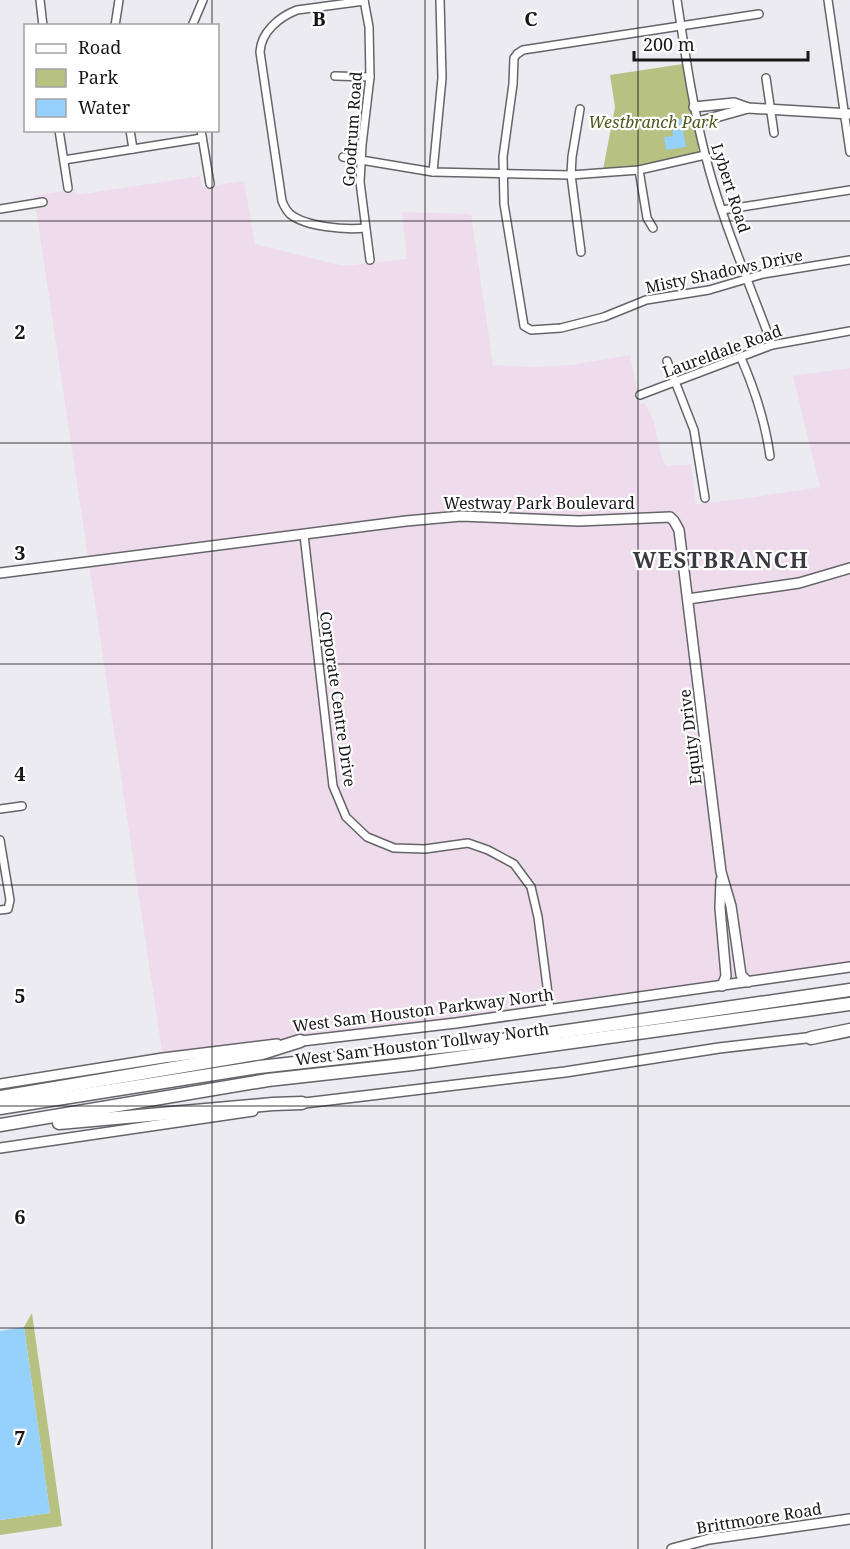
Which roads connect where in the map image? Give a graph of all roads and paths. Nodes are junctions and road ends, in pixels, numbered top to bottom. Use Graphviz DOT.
graph roads {
  1 [pos="40,0"];
  2 [pos="119,0"];
  3 [pos="203,0"];
  4 [pos="364,0"];
  5 [pos="440,0"];
  6 [pos="677,0"];
  7 [pos="828,0"];
  8 [pos="759,14"];
  9 [pos="43,24"];
  10 [pos="115,24"];
  11 [pos="193,24"];
  12 [pos="681,27"];
  13 [pos="334,76"];
  14 [pos="370,77"];
  15 [pos="766,78"];
  16 [pos="694,107"];
  17 [pos="748,108"];
  18 [pos="770,108"];
  19 [pos="580,109"];
  20 [pos="847,114"];
  21 [pos="698,122"];
  22 [pos="59,132"];
  23 [pos="130,132"];
  24 [pos="774,133"];
  25 [pos="202,134"];
  26 [pos="133,149"];
  27 [pos="850,152"];
  28 [pos="705,155"];
  29 [pos="343,157"];
  30 [pos="361,159"];
  31 [pos="64,160"];
  32 [pos="639,170"];
  33 [pos="433,172"];
  34 [pos="503,174"];
  35 [pos="572,175"];
  36 [pos="210,184"];
  37 [pos="68,188"];
  38 [pos="850,190"];
  39 [pos="43,202"];
  40 [pos="0,209"];
  41 [pos="722,210"];
  42 [pos="365,228"];
  43 [pos="653,228"];
  44 [pos="580,252"];
  45 [pos="370,260"];
  46 [pos="850,260"];
  47 [pos="748,279"];
  48 [pos="850,332"];
  49 [pos="772,345"];
  50 [pos="741,358"];
  51 [pos="667,361"];
  52 [pos="676,382"];
  53 [pos="640,395"];
  54 [pos="770,456"];
  55 [pos="705,498"];
  56 [pos="304,535"];
  57 [pos="850,568"];
  58 [pos="0,573"];
  59 [pos="850,576"];
  60 [pos="824,577"];
  61 [pos="688,599"];
  62 [pos="22,806"];
  63 [pos="0,809"];
  64 [pos="0,840"];
  65 [pos="1,850"];
  66 [pos="721,872"];
  67 [pos="0,910"];
  68 [pos="850,968"];
  69 [pos="748,982"];
  70 [pos="722,986"];
  71 [pos="850,990"];
  72 [pos="850,1004"];
  73 [pos="550,1009"];
  74 [pos="850,1031"];
  75 [pos="811,1038"];
  76 [pos="300,1041"];
  77 [pos="0,1084"];
  78 [pos="0,1097"];
  79 [pos="302,1103"];
  80 [pos="0,1108"];
  81 [pos="39,1119"];
  82 [pos="0,1125"];
  83 [pos="0,1148"];
  84 [pos="850,1519"];
  85 [pos="672,1549"];
  1 -- 9 [label="street"];
  2 -- 10 [label="street"];
  3 -- 11 [label="street"];
  4 -- 14 [label="street, Goodrum Road"];
  4 -- 42 [label="street"];
  5 -- 33 [label="street"];
  6 -- 12 [label="street, Lybert Road"];
  7 -- 20 [label="street"];
  8 -- 12 [label="street"];
  12 -- 16 [label="street, Lybert Road"];
  12 -- 34 [label="street"];
  13 -- 14 [label="street"];
  14 -- 30 [label="street, Goodrum Road"];
  15 -- 18 [label="street"];
  16 -- 17 [label="main road"];
  16 -- 21 [label="street, Lybert Road"];
  17 -- 18 [label="main road"];
  17 -- 21 [label="main road"];
  18 -- 20 [label="main road"];
  18 -- 24 [label="street"];
  19 -- 35 [label="street"];
  20 -- 27 [label="street"];
  21 -- 28 [label="street, Lybert Road"];
  22 -- 31 [label="street"];
  23 -- 26 [label="street"];
  25 -- 26 [label="street"];
  25 -- 36 [label="street"];
  26 -- 31 [label="street"];
  28 -- 32 [label="street"];
  28 -- 41 [label="street, Lybert Road"];
  29 -- 30 [label="street"];
  30 -- 33 [label="street"];
  30 -- 42 [label="street, Goodrum Road"];
  31 -- 37 [label="street"];
  32 -- 35 [label="street"];
  32 -- 43 [label="street"];
  33 -- 34 [label="street"];
  34 -- 35 [label="street"];
  34 -- 47 [label="street, Misty Shadows Drive"];
  35 -- 44 [label="street"];
  38 -- 41 [label="street"];
  39 -- 40 [label="street"];
  41 -- 47 [label="street, Lybert Road"];
  42 -- 45 [label="street, Goodrum Road"];
  46 -- 47 [label="street, Misty Shadows Drive"];
  47 -- 49 [label="street, Lybert Road"];
  48 -- 49 [label="street, Laureldale Road"];
  49 -- 50 [label="street, Laureldale Road"];
  50 -- 52 [label="street, Laureldale Road"];
  50 -- 54 [label="street"];
  51 -- 52 [label="street"];
  52 -- 53 [label="street, Laureldale Road"];
  52 -- 55 [label="street"];
  56 -- 58 [label="main road, Westway Park Boulevard"];
  56 -- 61 [label="main road, Westway Park Boulevard"];
  56 -- 73 [label="street, Corporate Centre Drive"];
  57 -- 60 [label="main road"];
  59 -- 60 [label="main road"];
  60 -- 61 [label="main road"];
  61 -- 66 [label="main road, Equity Drive"];
  62 -- 63 [label="street"];
  64 -- 65 [label="street"];
  65 -- 67 [label="street"];
  66 -- 69 [label="main road, Equity Drive"];
  66 -- 70 [label="main road, Equity Drive"];
  68 -- 69 [label="main road, West Sam Houston Parkway North"];
  69 -- 70 [label="main road, West Sam Houston Parkway North"];
  70 -- 73 [label="main road, West Sam Houston Parkway North"];
  71 -- 80 [label="highway, West Sam Houston Tollway North"];
  72 -- 81 [label="highway, West Sam Houston Tollway North"];
  73 -- 76 [label="main road, West Sam Houston Parkway North"];
  74 -- 75 [label="highway"];
  75 -- 79 [label="main road"];
  76 -- 77 [label="main road, West Sam Houston Parkway North"];
  76 -- 78 [label="highway"];
  79 -- 81 [label="highway"];
  79 -- 83 [label="main road"];
  81 -- 82 [label="highway, West Sam Houston Tollway North"];
  84 -- 85 [label="main road, Brittmoore Road"];
}
